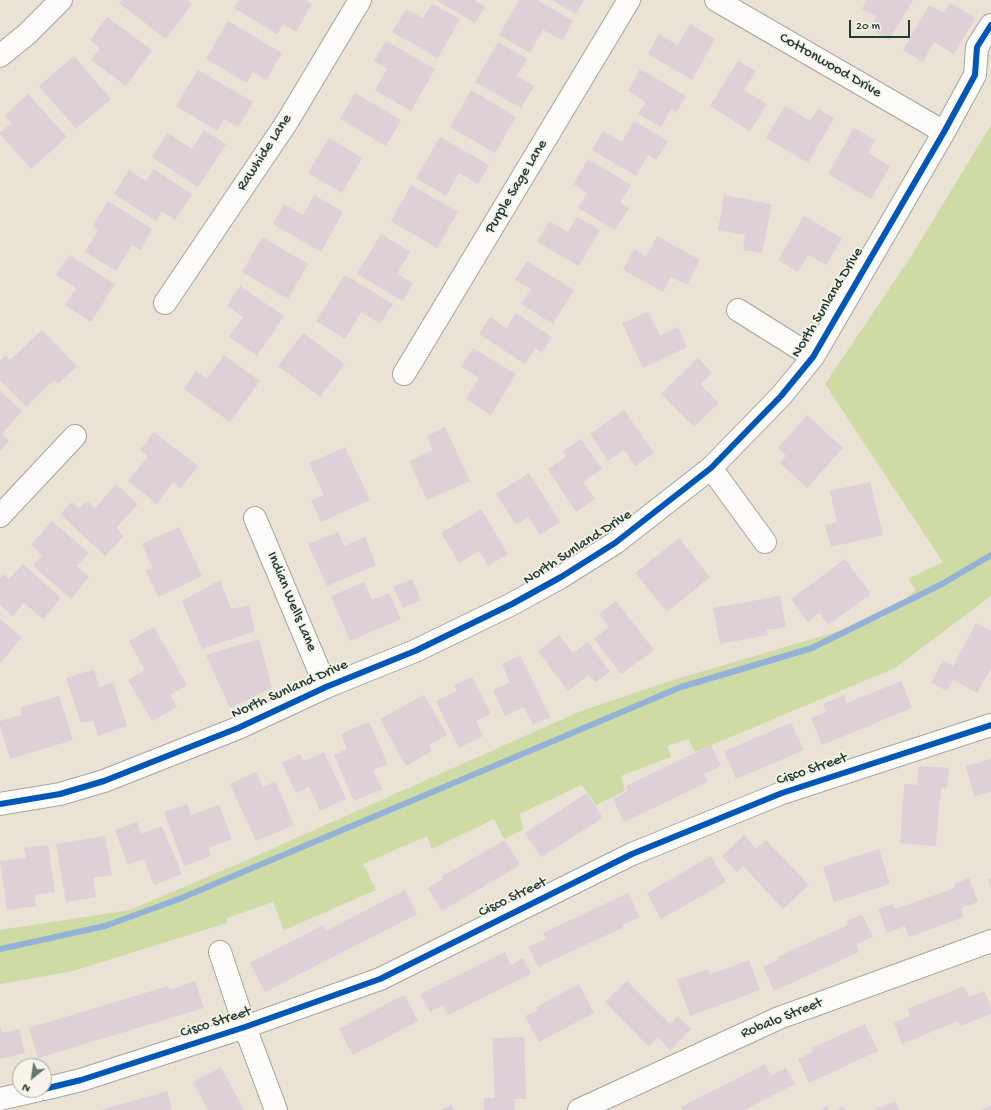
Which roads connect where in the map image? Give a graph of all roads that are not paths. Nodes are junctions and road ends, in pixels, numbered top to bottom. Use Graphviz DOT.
graph roads {
  1 [pos="61,0"];
  2 [pos="360,0"];
  3 [pos="629,0"];
  4 [pos="716,0"];
  5 [pos="991,25"];
  6 [pos="0,56"];
  7 [pos="983,71"];
  8 [pos="944,132"];
  9 [pos="165,303"];
  10 [pos="738,310"];
  11 [pos="813,357"];
  12 [pos="404,374"];
  13 [pos="75,436"];
  14 [pos="711,468"];
  15 [pos="0,516"];
  16 [pos="255,518"];
  17 [pos="765,542"];
  18 [pos="326,687"];
  19 [pos="991,725"];
  20 [pos="0,804"];
  21 [pos="991,941"];
  22 [pos="220,952"];
  23 [pos="245,1028"];
  24 [pos="52,1087"];
  25 [pos="12,1096"];
  26 [pos="0,1099"];
  27 [pos="276,1110"];
  28 [pos="579,1110"];
  1 -- 6 [label="street"];
  2 -- 9 [label="street, Rawhide Lane"];
  3 -- 12 [label="street, Purple Sage Lane"];
  4 -- 8 [label="street, Cottonwood Drive"];
  5 -- 7 [label="street, North Sunland Drive"];
  7 -- 8 [label="street, North Sunland Drive"];
  8 -- 11 [label="street, North Sunland Drive"];
  10 -- 11 [label="street"];
  11 -- 14 [label="street, North Sunland Drive"];
  13 -- 15 [label="street"];
  14 -- 17 [label="street"];
  14 -- 18 [label="street, North Sunland Drive"];
  16 -- 18 [label="street, Indian Wells Lane"];
  18 -- 20 [label="street, North Sunland Drive"];
  19 -- 23 [label="street, Cisco Street"];
  21 -- 28 [label="street, Robalo Street"];
  22 -- 23 [label="street"];
  23 -- 24 [label="street, Cisco Street"];
  23 -- 27 [label="street"];
  25 -- 26 [label="street"];
}
